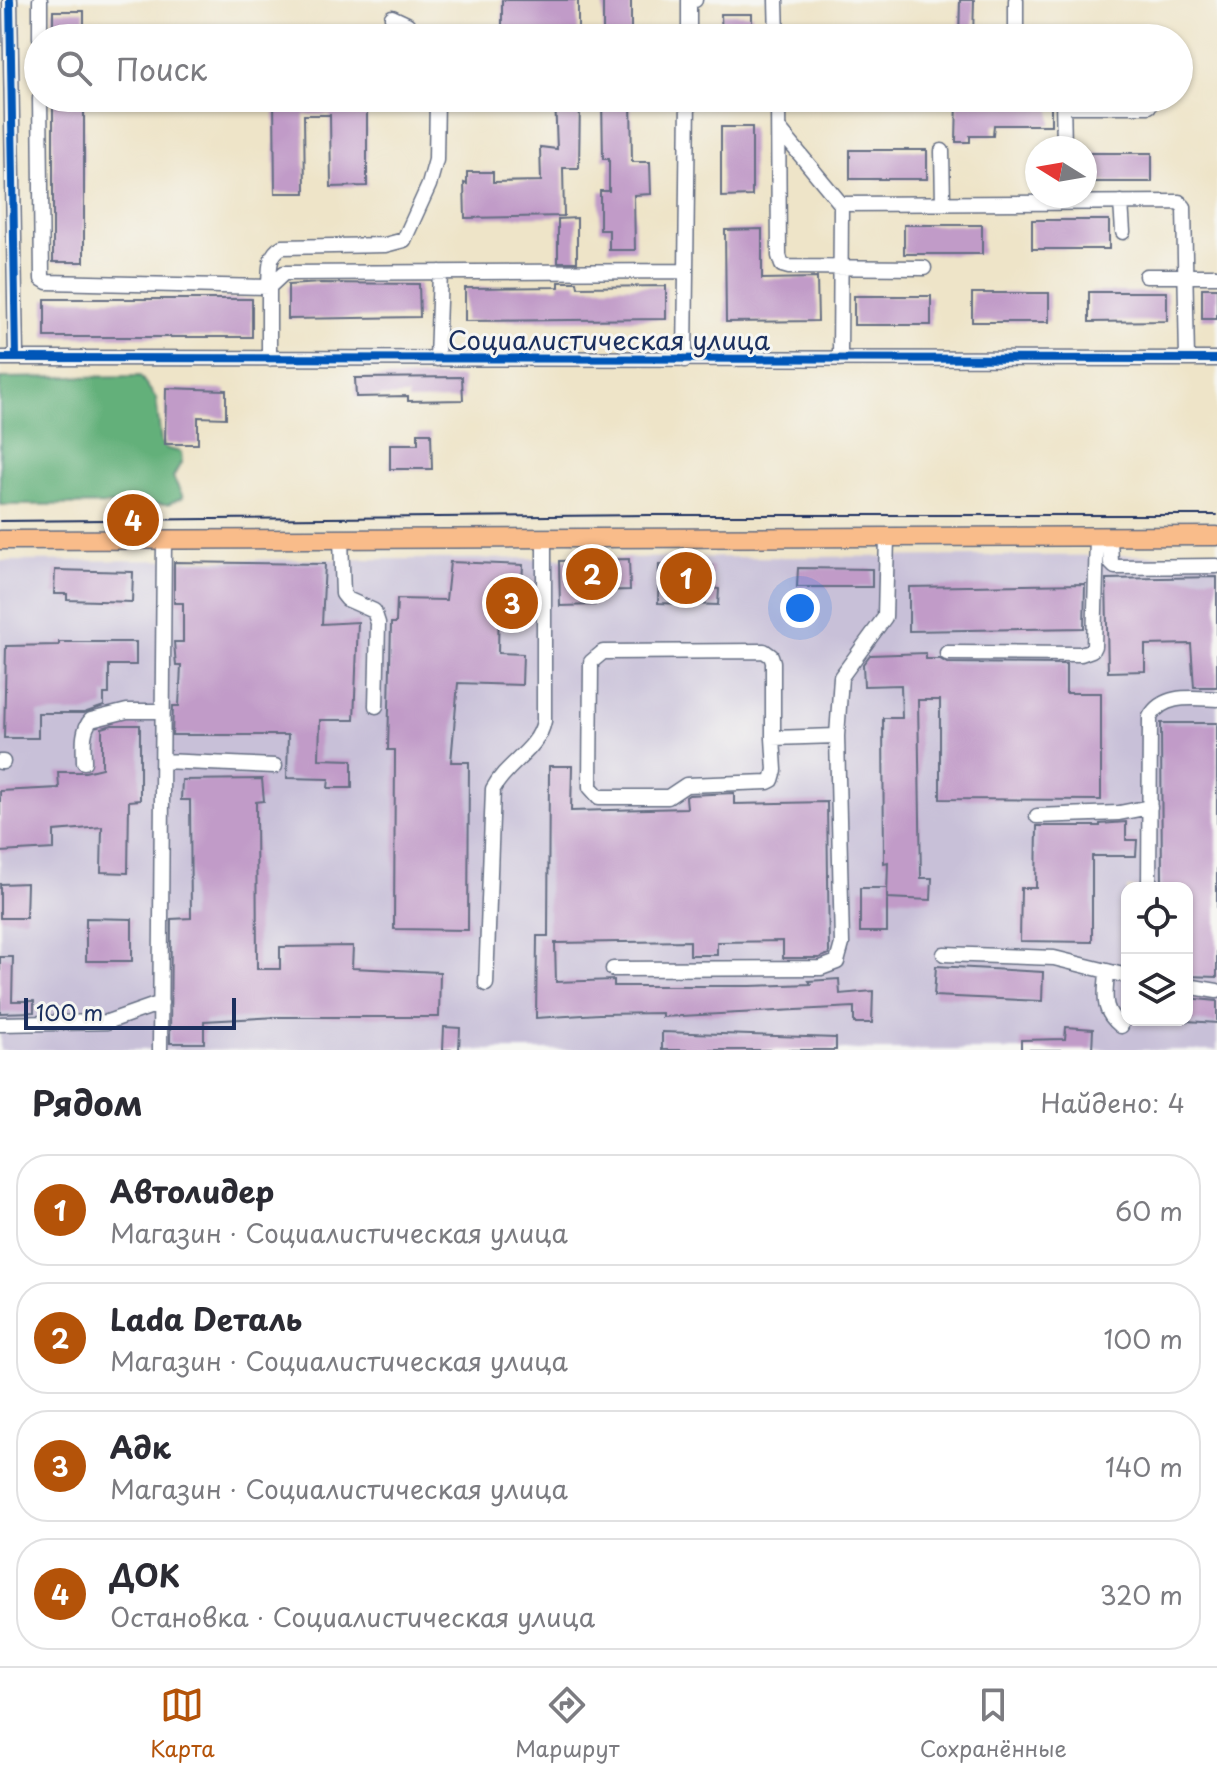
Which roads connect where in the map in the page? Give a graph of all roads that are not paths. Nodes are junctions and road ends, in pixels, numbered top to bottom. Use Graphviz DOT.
graph roads {
  1 [pos="10,0"];
  2 [pos="40,0"];
  3 [pos="692,0"];
  4 [pos="776,0"];
  5 [pos="1016,0"];
  6 [pos="392,17"];
  7 [pos="40,24"];
  8 [pos="407,24"];
  9 [pos="690,24"];
  10 [pos="777,24"];
  11 [pos="1016,24"];
  12 [pos="40,112"];
  13 [pos="437,112"];
  14 [pos="688,112"];
  15 [pos="778,112"];
  16 [pos="1063,112"];
  17 [pos="779,129"];
  18 [pos="1064,136"];
  19 [pos="942,151"];
  20 [pos="1025,200"];
  21 [pos="1097,201"];
  22 [pos="1121,202"];
  23 [pos="943,203"];
  24 [pos="841,204"];
  25 [pos="1123,232"];
  26 [pos="841,267"];
  27 [pos="924,268"];
  28 [pos="686,271"];
  29 [pos="440,272"];
  30 [pos="1146,276"];
  31 [pos="1187,276"];
  32 [pos="1217,276"];
  33 [pos="269,287"];
  34 [pos="8,292"];
  35 [pos="0,358"];
  36 [pos="16,358"];
  37 [pos="269,359"];
  38 [pos="437,359"];
  39 [pos="840,359"];
  40 [pos="1187,359"];
  41 [pos="1217,359"];
  42 [pos="685,360"];
  43 [pos="1217,536"];
  44 [pos="887,537"];
  45 [pos="1104,537"];
  46 [pos="544,538"];
  47 [pos="164,539"];
  48 [pos="341,539"];
  49 [pos="0,540"];
  50 [pos="1217,566"];
  51 [pos="947,653"];
  52 [pos="1217,699"];
  53 [pos="376,706"];
  54 [pos="163,711"];
  55 [pos="837,736"];
  56 [pos="773,738"];
  57 [pos="163,761"];
  58 [pos="84,762"];
  59 [pos="275,766"];
  60 [pos="1150,807"];
  61 [pos="1037,816"];
  62 [pos="1149,882"];
  63 [pos="944,954"];
  64 [pos="613,969"];
  65 [pos="1120,971"];
  66 [pos="486,984"];
  67 [pos="1193,987"];
  68 [pos="1217,991"];
  69 [pos="161,1003"];
  70 [pos="0,1024"];
  71 [pos="1121,1026"];
  72 [pos="160,1050"];
  1 -- 34 [label="street"];
  2 -- 7 [label="street"];
  3 -- 9 [label="street"];
  4 -- 10 [label="street"];
  5 -- 11 [label="street"];
  6 -- 8 [label="street"];
  12 -- 33 [label="street"];
  13 -- 33 [label="street"];
  14 -- 28 [label="street"];
  15 -- 17 [label="street"];
  16 -- 18 [label="street"];
  17 -- 24 [label="street"];
  17 -- 26 [label="street"];
  19 -- 23 [label="street"];
  20 -- 23 [label="street"];
  21 -- 22 [label="street"];
  22 -- 25 [label="street"];
  22 -- 31 [label="street"];
  23 -- 24 [label="street"];
  24 -- 26 [label="street"];
  26 -- 27 [label="street"];
  26 -- 39 [label="street"];
  28 -- 29 [label="street"];
  28 -- 42 [label="street"];
  29 -- 33 [label="street"];
  29 -- 38 [label="street"];
  30 -- 31 [label="street"];
  31 -- 32 [label="street"];
  31 -- 40 [label="street"];
  33 -- 37 [label="street"];
  34 -- 36 [label="street"];
  35 -- 36 [label="street, Социалистическая улица"];
  36 -- 37 [label="street, Социалистическая улица"];
  37 -- 38 [label="street, Социалистическая улица"];
  38 -- 42 [label="street, Социалистическая улица"];
  39 -- 40 [label="street, Социалистическая улица"];
  39 -- 42 [label="street, Социалистическая улица"];
  40 -- 41 [label="street, Социалистическая улица"];
  43 -- 45 [label="main road"];
  44 -- 45 [label="main road"];
  44 -- 46 [label="main road"];
  44 -- 55 [label="street"];
  45 -- 50 [label="street"];
  45 -- 51 [label="street"];
  46 -- 48 [label="main road"];
  46 -- 66 [label="street"];
  47 -- 48 [label="main road"];
  47 -- 49 [label="main road"];
  47 -- 54 [label="street"];
  48 -- 53 [label="street"];
  52 -- 60 [label="street"];
  54 -- 57 [label="street"];
  54 -- 58 [label="street"];
  55 -- 56 [label="street"];
  55 -- 64 [label="street"];
  56 -- 56 [label="street"];
  57 -- 59 [label="street"];
  57 -- 69 [label="street"];
  60 -- 61 [label="street"];
  60 -- 62 [label="street"];
  63 -- 65 [label="street"];
  65 -- 71 [label="street"];
  67 -- 68 [label="street"];
  69 -- 70 [label="street"];
  69 -- 72 [label="street"];
}
